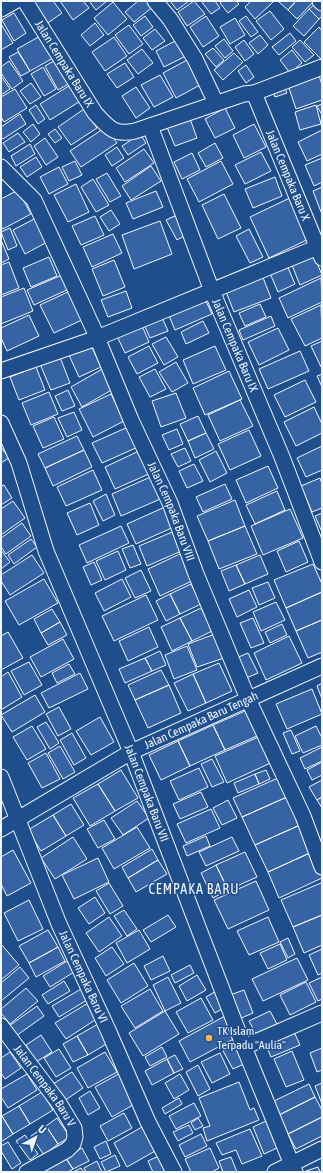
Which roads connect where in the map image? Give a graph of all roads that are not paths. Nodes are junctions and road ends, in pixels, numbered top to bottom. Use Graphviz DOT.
graph roads {
  1 [pos="15,1"];
  2 [pos="25,1"];
  3 [pos="155,1"];
  4 [pos="1,10"];
  5 [pos="322,67"];
  6 [pos="254,93"];
  7 [pos="216,103"];
  8 [pos="150,126"];
  9 [pos="1,166"];
  10 [pos="320,252"];
  11 [pos="212,291"];
  12 [pos="97,338"];
  13 [pos="1,371"];
  14 [pos="1,423"];
  15 [pos="322,562"];
  16 [pos="322,666"];
  17 [pos="248,699"];
  18 [pos="131,752"];
  19 [pos="1,777"];
  20 [pos="19,819"];
  21 [pos="1,829"];
  22 [pos="322,867"];
  23 [pos="322,1013"];
  24 [pos="1,1026"];
  25 [pos="244,1047"];
  26 [pos="322,1150"];
  27 [pos="293,1168"];
  28 [pos="27,1172"];
  29 [pos="174,1172"];
  30 [pos="275,1172"];
  1 -- 4 [label="street"];
  2 -- 8 [label="street, Jalan Cempaka Baru IX"];
  3 -- 7 [label="street"];
  5 -- 6 [label="street, Jalan Cempaka Baru IX"];
  6 -- 7 [label="street, Jalan Cempaka Baru IX"];
  6 -- 10 [label="street, Jalan Cempaka Baru X"];
  7 -- 8 [label="street, Jalan Cempaka Baru IX"];
  8 -- 11 [label="street, Jalan Cempaka Baru IX"];
  9 -- 12 [label="street, Jalan Cempaka Baru VIII"];
  10 -- 11 [label="street"];
  11 -- 12 [label="street"];
  11 -- 15 [label="street, Jalan Cempaka Baru IX"];
  12 -- 13 [label="street"];
  12 -- 17 [label="street, Jalan Cempaka Baru VIII"];
  14 -- 18 [label="street, Jalan Cempaka Baru VII"];
  16 -- 17 [label="street, Jalan Cempaka Baru Tengah"];
  17 -- 18 [label="street, Jalan Cempaka Baru Tengah"];
  17 -- 22 [label="street, Jalan Cempaka Baru VIII"];
  18 -- 20 [label="street, Jalan Cempaka Baru Tengah"];
  18 -- 25 [label="street, Jalan Cempaka Baru VII"];
  19 -- 20 [label="street, Jalan Cempaka Baru VI"];
  20 -- 21 [label="street, Jalan Cempaka Baru Tengah"];
  20 -- 29 [label="street, Jalan Cempaka Baru VI"];
  23 -- 25 [label="street"];
  24 -- 28 [label="street, Jalan Cempaka Baru V"];
  25 -- 27 [label="street, Jalan Cempaka Baru VII"];
  26 -- 27 [label="street"];
  27 -- 30 [label="street"];
}
